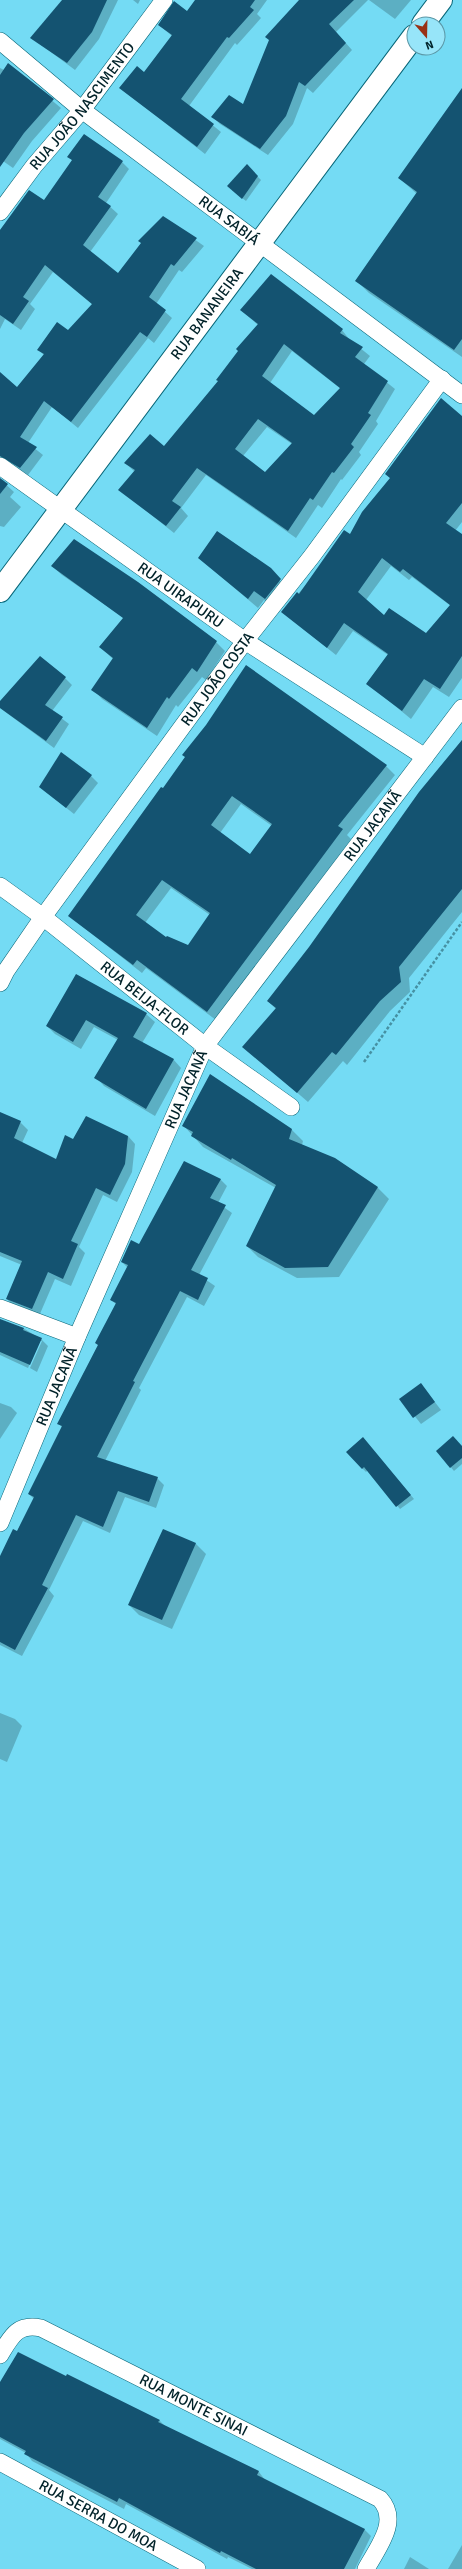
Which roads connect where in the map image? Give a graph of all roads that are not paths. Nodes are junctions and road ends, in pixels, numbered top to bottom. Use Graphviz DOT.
graph roads {
  1 [pos="164,0"];
  2 [pos="441,0"];
  3 [pos="429,16"];
  4 [pos="0,41"];
  5 [pos="406,47"];
  6 [pos="82,110"];
  7 [pos="0,212"];
  8 [pos="259,242"];
  9 [pos="442,379"];
  10 [pos="462,395"];
  11 [pos="0,466"];
  12 [pos="59,509"];
  13 [pos="0,591"];
  14 [pos="245,641"];
  15 [pos="462,708"];
  16 [pos="425,757"];
  17 [pos="0,886"];
  18 [pos="43,917"];
  19 [pos="0,983"];
  20 [pos="205,1046"];
  21 [pos="291,1107"];
  22 [pos="0,1308"];
  23 [pos="77,1337"];
  24 [pos="0,1523"];
  25 [pos="0,2355"];
  26 [pos="0,2462"];
  27 [pos="197,2569"];
  28 [pos="366,2569"];
  1 -- 6 [label="street, RUA JOÃO NASCIMENTO"];
  2 -- 3 [label="street"];
  4 -- 6 [label="street, RUA SABIÁ"];
  5 -- 8 [label="street, RUA BANANEIRA"];
  6 -- 7 [label="street, RUA JOÃO NASCIMENTO"];
  6 -- 8 [label="street, RUA SABIÁ"];
  8 -- 9 [label="street, RUA SABIÁ"];
  8 -- 12 [label="street, RUA BANANEIRA"];
  9 -- 10 [label="street, RUA SABIÁ"];
  9 -- 14 [label="street, RUA JOÃO COSTA"];
  11 -- 12 [label="street, RUA UIRAPURU"];
  12 -- 13 [label="street, RUA BANANEIRA"];
  12 -- 14 [label="street, RUA UIRAPURU"];
  14 -- 16 [label="street, RUA UIRAPURU"];
  14 -- 18 [label="street, RUA JOÃO COSTA"];
  15 -- 16 [label="street, RUA JACANÃ"];
  16 -- 20 [label="street, RUA JACANÃ"];
  17 -- 18 [label="street, RUA BEIJA-FLOR"];
  18 -- 19 [label="street, RUA JOÃO COSTA"];
  18 -- 20 [label="street, RUA BEIJA-FLOR"];
  20 -- 21 [label="street, RUA BEIJA-FLOR"];
  20 -- 23 [label="street, RUA JACANÃ"];
  22 -- 23 [label="street"];
  23 -- 24 [label="street, RUA JACANÃ"];
  25 -- 28 [label="street, RUA MONTE SINAI"];
  26 -- 27 [label="street, RUA SERRA DO MOA"];
}
